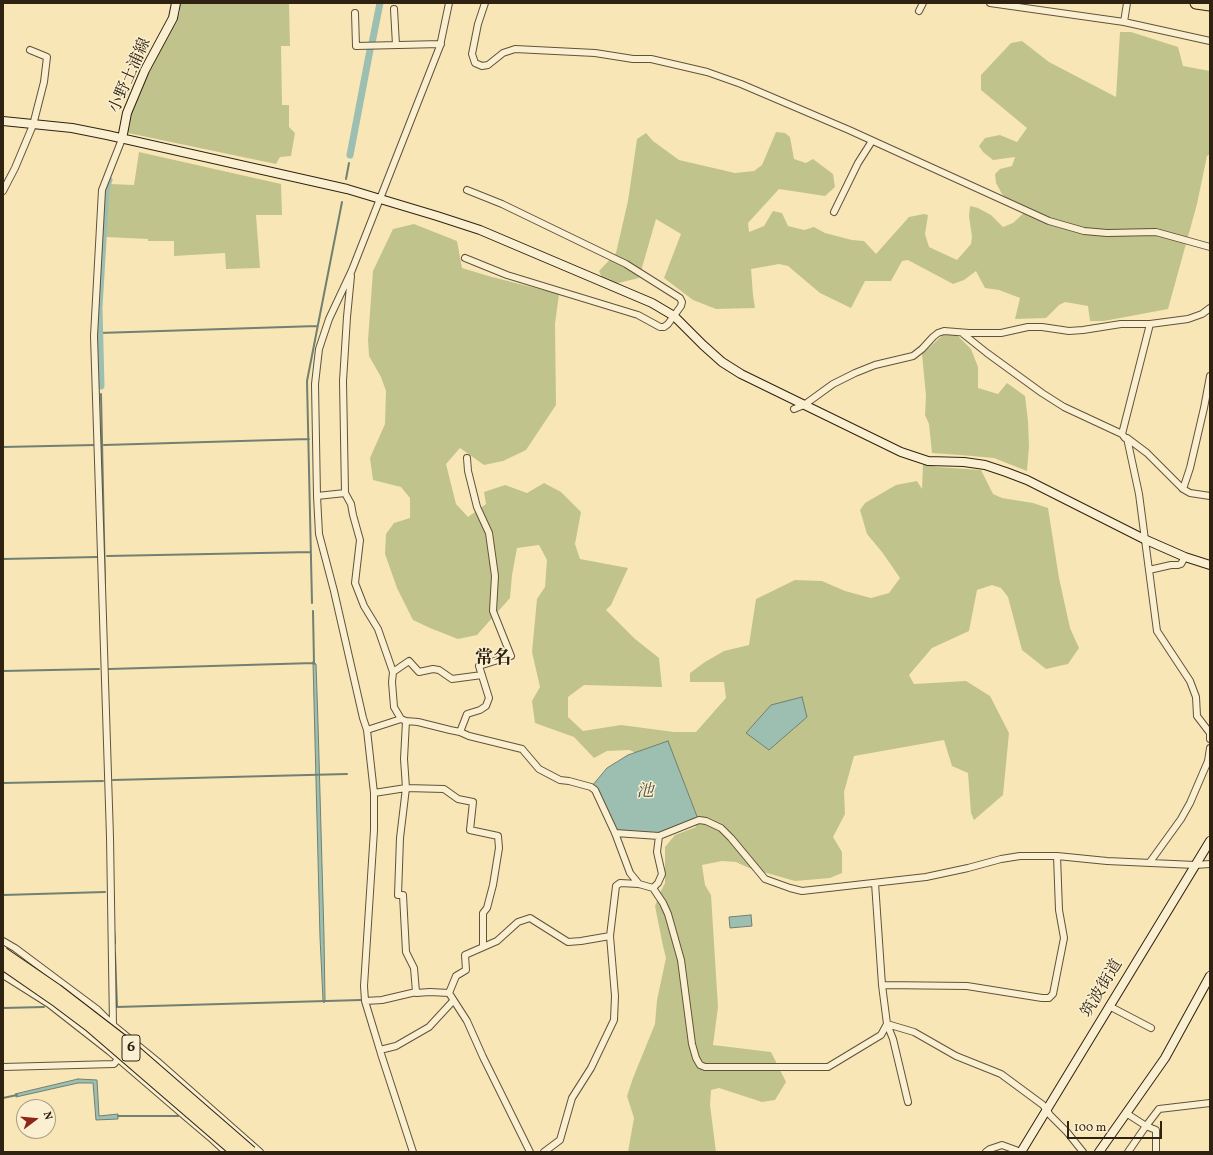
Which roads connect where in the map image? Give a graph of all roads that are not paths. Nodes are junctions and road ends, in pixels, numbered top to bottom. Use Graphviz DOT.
graph roads {
  1 [pos="176,3"];
  2 [pos="449,3"];
  3 [pos="485,3"];
  4 [pos="923,3"];
  5 [pos="990,3"];
  6 [pos="1127,3"];
  7 [pos="1196,3"];
  8 [pos="1210,5"];
  9 [pos="394,9"];
  10 [pos="919,11"];
  11 [pos="355,13"];
  12 [pos="1124,22"];
  13 [pos="1210,41"];
  14 [pos="441,44"];
  15 [pos="396,45"];
  16 [pos="30,50"];
  17 [pos="3,121"];
  18 [pos="34,125"];
  19 [pos="122,139"];
  20 [pos="872,141"];
  21 [pos="468,190"];
  22 [pos="3,191"];
  23 [pos="381,198"];
  24 [pos="834,212"];
  25 [pos="1210,247"];
  26 [pos="465,258"];
  27 [pos="352,270"];
  28 [pos="1210,308"];
  29 [pos="674,316"];
  30 [pos="1150,324"];
  31 [pos="962,333"];
  32 [pos="1210,376"];
  33 [pos="804,405"];
  34 [pos="794,409"];
  35 [pos="1122,434"];
  36 [pos="1127,438"];
  37 [pos="467,458"];
  38 [pos="1183,489"];
  39 [pos="345,493"];
  40 [pos="317,496"];
  41 [pos="1210,496"];
  42 [pos="1144,539"];
  43 [pos="1185,557"];
  44 [pos="1210,565"];
  45 [pos="1149,570"];
  46 [pos="393,672"];
  47 [pos="482,675"];
  48 [pos="404,720"];
  49 [pos="367,730"];
  50 [pos="460,732"];
  51 [pos="1210,739"];
  52 [pos="1210,748"];
  53 [pos="406,788"];
  54 [pos="374,793"];
  55 [pos="615,833"];
  56 [pos="659,836"];
  57 [pos="1210,841"];
  58 [pos="1057,856"];
  59 [pos="1150,862"];
  60 [pos="1210,864"];
  61 [pos="1195,865"];
  62 [pos="875,883"];
  63 [pos="639,884"];
  64 [pos="654,888"];
  65 [pos="610,936"];
  66 [pos="3,941"];
  67 [pos="483,946"];
  68 [pos="3,953"];
  69 [pos="3,964"];
  70 [pos="3,975"];
  71 [pos="1210,976"];
  72 [pos="882,985"];
  73 [pos="416,992"];
  74 [pos="449,993"];
  75 [pos="366,1001"];
  76 [pos="453,1001"];
  77 [pos="1109,1006"];
  78 [pos="887,1024"];
  79 [pos="113,1025"];
  80 [pos="1151,1028"];
  81 [pos="380,1050"];
  82 [pos="118,1059"];
  83 [pos="3,1067"];
  84 [pos="908,1102"];
  85 [pos="1210,1103"];
  86 [pos="1047,1110"];
  87 [pos="1126,1113"];
  88 [pos="1146,1126"];
  89 [pos="226,1152"];
  90 [pos="236,1152"];
  91 [pos="251,1152"];
  92 [pos="260,1152"];
  93 [pos="413,1152"];
  94 [pos="530,1152"];
  95 [pos="544,1152"];
  96 [pos="986,1152"];
  97 [pos="1021,1152"];
  98 [pos="1083,1152"];
  99 [pos="1099,1152"];
  100 [pos="1128,1152"];
  101 [pos="1156,1152"];
  1 -- 19 [label="street, 小野土浦線"];
  2 -- 14 [label="street"];
  3 -- 20 [label="street"];
  4 -- 10 [label="street"];
  5 -- 12 [label="street"];
  6 -- 12 [label="street"];
  7 -- 8 [label="highway"];
  9 -- 15 [label="street"];
  11 -- 15 [label="street"];
  12 -- 13 [label="street"];
  14 -- 15 [label="street"];
  14 -- 23 [label="street"];
  16 -- 18 [label="street"];
  17 -- 18 [label="street, 小野土浦線"];
  18 -- 19 [label="street, 小野土浦線"];
  18 -- 22 [label="street"];
  19 -- 23 [label="street"];
  19 -- 79 [label="street"];
  20 -- 24 [label="street"];
  20 -- 25 [label="street"];
  21 -- 29 [label="street"];
  23 -- 27 [label="street"];
  23 -- 29 [label="street"];
  26 -- 29 [label="street"];
  27 -- 39 [label="street"];
  27 -- 40 [label="street"];
  28 -- 30 [label="street"];
  29 -- 33 [label="street"];
  30 -- 31 [label="street"];
  30 -- 35 [label="street"];
  31 -- 33 [label="street"];
  31 -- 35 [label="street"];
  32 -- 38 [label="street"];
  33 -- 34 [label="street"];
  33 -- 42 [label="street"];
  35 -- 36 [label="street"];
  36 -- 38 [label="street"];
  36 -- 42 [label="street"];
  37 -- 47 [label="street"];
  38 -- 41 [label="street"];
  39 -- 40 [label="street"];
  39 -- 46 [label="street"];
  40 -- 49 [label="street"];
  42 -- 43 [label="street"];
  42 -- 45 [label="street"];
  43 -- 44 [label="street"];
  43 -- 45 [label="street"];
  45 -- 51 [label="street"];
  46 -- 47 [label="street"];
  46 -- 48 [label="street"];
  47 -- 50 [label="street"];
  48 -- 49 [label="street"];
  48 -- 50 [label="street"];
  48 -- 53 [label="street"];
  49 -- 54 [label="street"];
  50 -- 55 [label="street"];
  52 -- 59 [label="street"];
  53 -- 54 [label="street"];
  53 -- 67 [label="street"];
  53 -- 73 [label="street"];
  54 -- 75 [label="street"];
  55 -- 56 [label="street"];
  55 -- 63 [label="street"];
  56 -- 62 [label="street"];
  56 -- 64 [label="street"];
  57 -- 61 [label="street, 筑波街道"];
  58 -- 59 [label="street"];
  58 -- 62 [label="street"];
  58 -- 72 [label="street"];
  59 -- 61 [label="street"];
  60 -- 61 [label="street"];
  61 -- 77 [label="street, 筑波街道"];
  62 -- 72 [label="street"];
  63 -- 64 [label="street"];
  63 -- 65 [label="street"];
  64 -- 78 [label="street"];
  65 -- 67 [label="street"];
  65 -- 95 [label="street"];
  66 -- 79 [label="street"];
  67 -- 74 [label="street"];
  68 -- 91 [label="highway, 6, bridge"];
  69 -- 90 [label="highway, 6, bridge"];
  70 -- 82 [label="street"];
  71 -- 87 [label="street"];
  72 -- 78 [label="street"];
  73 -- 74 [label="street"];
  73 -- 75 [label="street"];
  74 -- 76 [label="street"];
  75 -- 81 [label="street"];
  76 -- 81 [label="street"];
  76 -- 94 [label="street"];
  77 -- 80 [label="street"];
  77 -- 86 [label="street, 筑波街道"];
  78 -- 84 [label="street"];
  78 -- 86 [label="street"];
  79 -- 82 [label="street"];
  79 -- 92 [label="street"];
  81 -- 93 [label="street"];
  82 -- 83 [label="street"];
  82 -- 89 [label="street"];
  85 -- 88 [label="street"];
  86 -- 97 [label="street, 筑波街道"];
  86 -- 98 [label="street"];
  87 -- 88 [label="street"];
  87 -- 99 [label="street"];
  88 -- 100 [label="street"];
  88 -- 101 [label="street"];
  96 -- 97 [label="street"];
}
